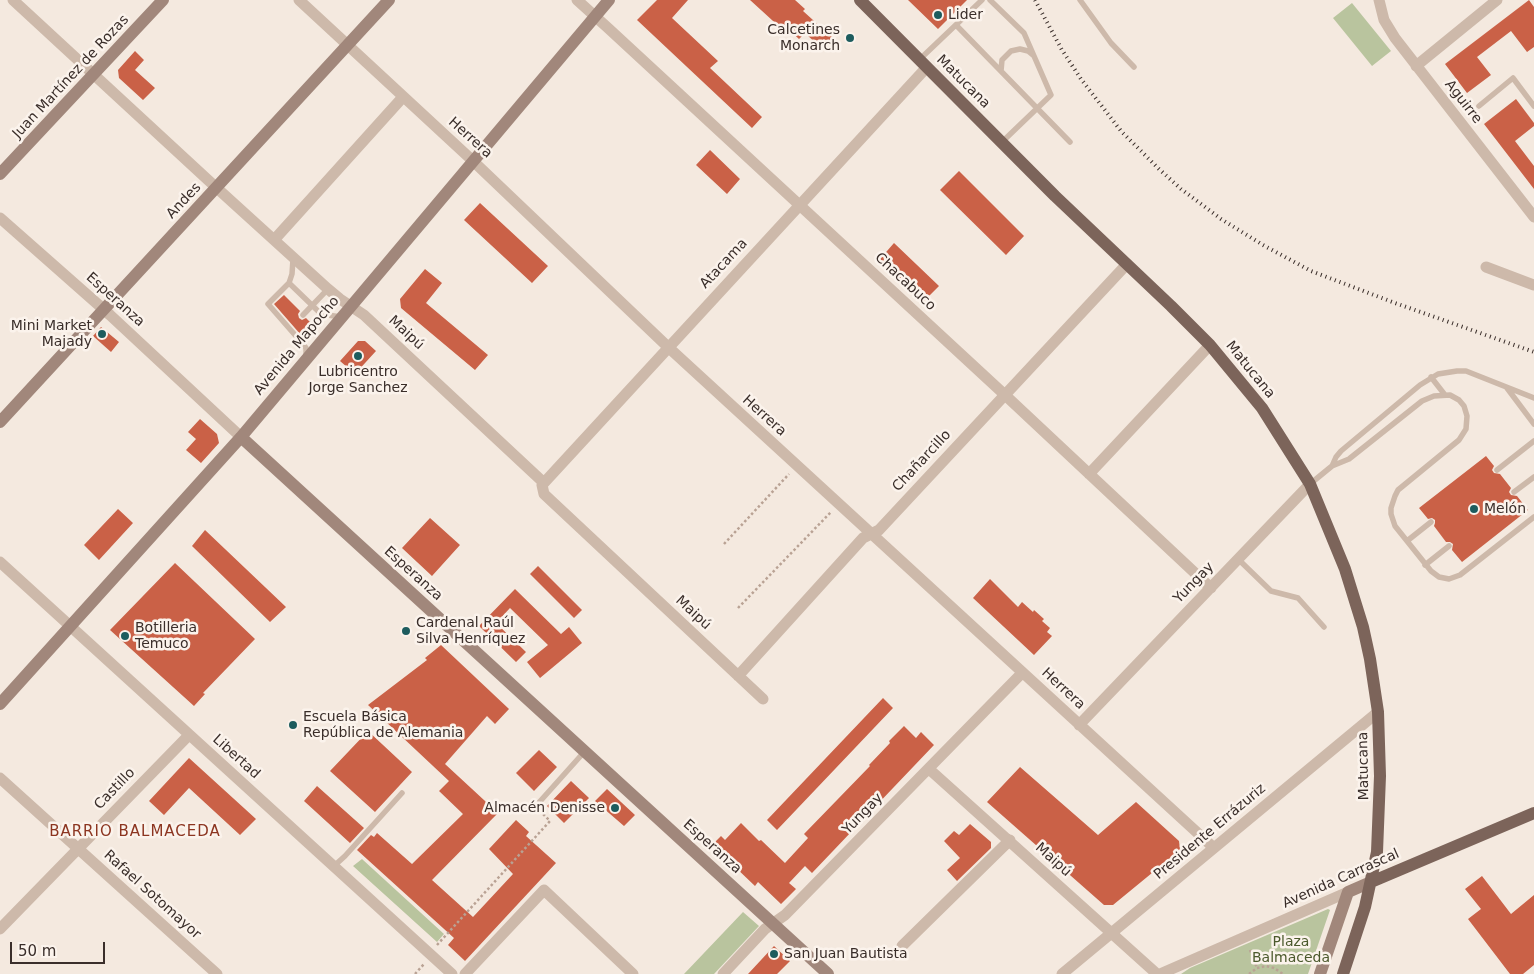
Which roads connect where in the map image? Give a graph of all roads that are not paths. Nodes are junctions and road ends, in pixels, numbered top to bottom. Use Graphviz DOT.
graph roads {
  1 [pos="13,0"];
  2 [pos="162,0"];
  3 [pos="299,0"];
  4 [pos="389,0"];
  5 [pos="577,0"];
  6 [pos="608,0"];
  7 [pos="860,0"];
  8 [pos="982,0"];
  9 [pos="990,0"];
  10 [pos="1080,0"];
  11 [pos="1379,0"];
  12 [pos="1497,0"];
  13 [pos="595,16"];
  14 [pos="956,25"];
  15 [pos="347,45"];
  16 [pos="1034,56"];
  17 [pos="923,64"];
  18 [pos="1134,66"];
  19 [pos="1416,66"];
  20 [pos="1001,71"];
  21 [pos="94,75"];
  22 [pos="403,98"];
  23 [pos="1479,106"];
  24 [pos="1534,106"];
  25 [pos="1037,108"];
  26 [pos="1002,142"];
  27 [pos="1070,142"];
  28 [pos="473,161"];
  29 [pos="0,174"];
  30 [pos="216,188"];
  31 [pos="799,204"];
  32 [pos="1534,217"];
  33 [pos="0,218"];
  34 [pos="274,240"];
  35 [pos="293,257"];
  36 [pos="1127,264"];
  37 [pos="1486,267"];
  38 [pos="289,283"];
  39 [pos="1534,285"];
  40 [pos="328,289"];
  41 [pos="312,306"];
  42 [pos="351,306"];
  43 [pos="103,309"];
  44 [pos="303,315"];
  45 [pos="342,317"];
  46 [pos="1210,345"];
  47 [pos="668,347"];
  48 [pos="306,359"];
  49 [pos="1431,377"];
  50 [pos="1506,386"];
  51 [pos="1005,395"];
  52 [pos="1445,395"];
  53 [pos="1534,398"];
  54 [pos="0,422"];
  55 [pos="1534,424"];
  56 [pos="240,437"];
  57 [pos="1534,441"];
  58 [pos="1332,466"];
  59 [pos="1497,470"];
  60 [pos="1089,474"];
  61 [pos="1534,477"];
  62 [pos="544,482"];
  63 [pos="1310,484"];
  64 [pos="1514,492"];
  65 [pos="1534,516"];
  66 [pos="1431,522"];
  67 [pos="871,534"];
  68 [pos="1407,541"];
  69 [pos="1449,546"];
  70 [pos="1238,559"];
  71 [pos="0,562"];
  72 [pos="1425,565"];
  73 [pos="1211,588"];
  74 [pos="71,627"];
  75 [pos="1324,627"];
  76 [pos="1022,673"];
  77 [pos="738,676"];
  78 [pos="763,699"];
  79 [pos="0,704"];
  80 [pos="1378,712"];
  81 [pos="1080,725"];
  82 [pos="189,735"];
  83 [pos="585,751"];
  84 [pos="929,768"];
  85 [pos="0,778"];
  86 [pos="402,794"];
  87 [pos="525,808"];
  88 [pos="1534,813"];
  89 [pos="1010,840"];
  90 [pos="1214,848"];
  91 [pos="78,849"];
  92 [pos="334,866"];
  93 [pos="1371,882"];
  94 [pos="1348,892"];
  95 [pos="774,924"];
  96 [pos="0,928"];
  97 [pos="1113,932"];
  98 [pos="902,946"];
  99 [pos="217,974"];
  100 [pos="452,974"];
  101 [pos="465,974"];
  102 [pos="633,974"];
  103 [pos="723,974"];
  104 [pos="828,974"];
  105 [pos="1062,974"];
  106 [pos="1159,974"];
  107 [pos="1320,974"];
  108 [pos="1343,974"];
  1 -- 21 [label="street, Maipú"];
  2 -- 21 [label="main road, Juan Martínez de Rozas"];
  3 -- 15 [label="street, Herrera"];
  4 -- 15 [label="main road, Andes"];
  5 -- 13 [label="street, Chacabuco"];
  6 -- 13 [label="main road, Avenida Mapocho"];
  7 -- 17 [label="main road, Matucana"];
  8 -- 14 [label="lane"];
  9 -- 16 [label="lane"];
  10 -- 18 [label="lane"];
  11 -- 19 [label="street, Aguirre"];
  12 -- 19 [label="street"];
  13 -- 28 [label="main road, Avenida Mapocho"];
  13 -- 31 [label="street, Chacabuco"];
  14 -- 17 [label="lane"];
  14 -- 20 [label="lane"];
  15 -- 22 [label="street, Herrera"];
  15 -- 30 [label="main road, Andes"];
  16 -- 20 [label="lane"];
  16 -- 25 [label="lane"];
  17 -- 26 [label="main road, Matucana"];
  17 -- 31 [label="street, Atacama"];
  19 -- 32 [label="street, Aguirre"];
  20 -- 25 [label="lane"];
  21 -- 29 [label="main road, Juan Martínez de Rozas"];
  21 -- 30 [label="street, Maipú"];
  22 -- 28 [label="street, Herrera"];
  22 -- 34 [label="street"];
  23 -- 24 [label="lane"];
  25 -- 26 [label="lane"];
  25 -- 27 [label="lane"];
  26 -- 36 [label="main road, Matucana"];
  28 -- 42 [label="main road, Avenida Mapocho"];
  28 -- 47 [label="street, Herrera"];
  30 -- 34 [label="street, Maipú"];
  30 -- 43 [label="main road, Andes"];
  31 -- 47 [label="street, Atacama"];
  31 -- 51 [label="street, Chacabuco"];
  33 -- 43 [label="street, Esperanza"];
  34 -- 35 [label="street, Maipú"];
  35 -- 38 [label="lane"];
  35 -- 40 [label="street, Maipú"];
  36 -- 46 [label="main road, Matucana"];
  36 -- 51 [label="street, Chañarcillo"];
  37 -- 39 [label="street"];
  38 -- 41 [label="lane"];
  38 -- 48 [label="lane"];
  40 -- 41 [label="lane"];
  40 -- 42 [label="street, Maipú"];
  41 -- 44 [label="lane"];
  41 -- 45 [label="lane"];
  42 -- 45 [label="main road, Avenida Mapocho"];
  42 -- 62 [label="street, Maipú"];
  43 -- 54 [label="main road, Andes"];
  43 -- 56 [label="street, Esperanza"];
  45 -- 48 [label="main road, Avenida Mapocho"];
  46 -- 60 [label="street"];
  46 -- 63 [label="main road, Matucana"];
  47 -- 62 [label="street, Atacama"];
  47 -- 67 [label="street, Herrera"];
  48 -- 56 [label="main road, Avenida Mapocho"];
  49 -- 50 [label="lane"];
  49 -- 52 [label="lane"];
  49 -- 58 [label="lane"];
  50 -- 53 [label="lane"];
  50 -- 55 [label="lane"];
  51 -- 60 [label="street, Chacabuco"];
  51 -- 67 [label="street, Chañarcillo"];
  52 -- 58 [label="lane"];
  52 -- 68 [label="lane"];
  56 -- 74 [label="main road, Avenida Mapocho"];
  56 -- 83 [label="main road, Esperanza"];
  57 -- 59 [label="lane"];
  58 -- 63 [label="lane"];
  60 -- 73 [label="street, Chacabuco"];
  61 -- 64 [label="lane"];
  62 -- 77 [label="street, Maipú"];
  63 -- 70 [label="street, Yungay"];
  63 -- 80 [label="main road, Matucana"];
  65 -- 72 [label="lane"];
  66 -- 68 [label="lane"];
  67 -- 76 [label="street, Herrera"];
  67 -- 77 [label="street, Chañarcillo"];
  68 -- 72 [label="lane"];
  69 -- 72 [label="lane"];
  70 -- 73 [label="street, Yungay"];
  70 -- 75 [label="lane"];
  71 -- 74 [label="street, Libertad"];
  73 -- 81 [label="street, Yungay"];
  74 -- 79 [label="main road, Avenida Mapocho"];
  74 -- 82 [label="street, Libertad"];
  76 -- 81 [label="street, Herrera"];
  76 -- 84 [label="street, Yungay"];
  77 -- 78 [label="street, Maipú"];
  80 -- 90 [label="street, Presidente Errázuriz"];
  80 -- 93 [label="main road, Matucana"];
  81 -- 90 [label="street, Herrera"];
  82 -- 91 [label="street, Castillo"];
  82 -- 92 [label="street, Libertad"];
  83 -- 87 [label="lane"];
  83 -- 95 [label="main road, Esperanza"];
  84 -- 89 [label="street, Maipú"];
  84 -- 95 [label="street, Yungay"];
  85 -- 91 [label="street, Rafael Sotomayor"];
  86 -- 92 [label="lane"];
  88 -- 93 [label="main road, Avenida Carrascal"];
  89 -- 97 [label="street, Maipú"];
  89 -- 98 [label="street"];
  90 -- 97 [label="street, Presidente Errázuriz"];
  91 -- 96 [label="street, Castillo"];
  91 -- 99 [label="street, Rafael Sotomayor"];
  92 -- 100 [label="street, Libertad"];
  93 -- 94 [label="main road, Avenida Carrascal"];
  93 -- 108 [label="main road, Matucana"];
  94 -- 106 [label="street, Avenida Carrascal"];
  94 -- 107 [label="main road"];
  95 -- 103 [label="street, Yungay"];
  95 -- 104 [label="main road, Esperanza"];
  97 -- 105 [label="street, Presidente Errázuriz"];
  97 -- 106 [label="street, Maipú"];
  101 -- 102 [label="street"];
}
